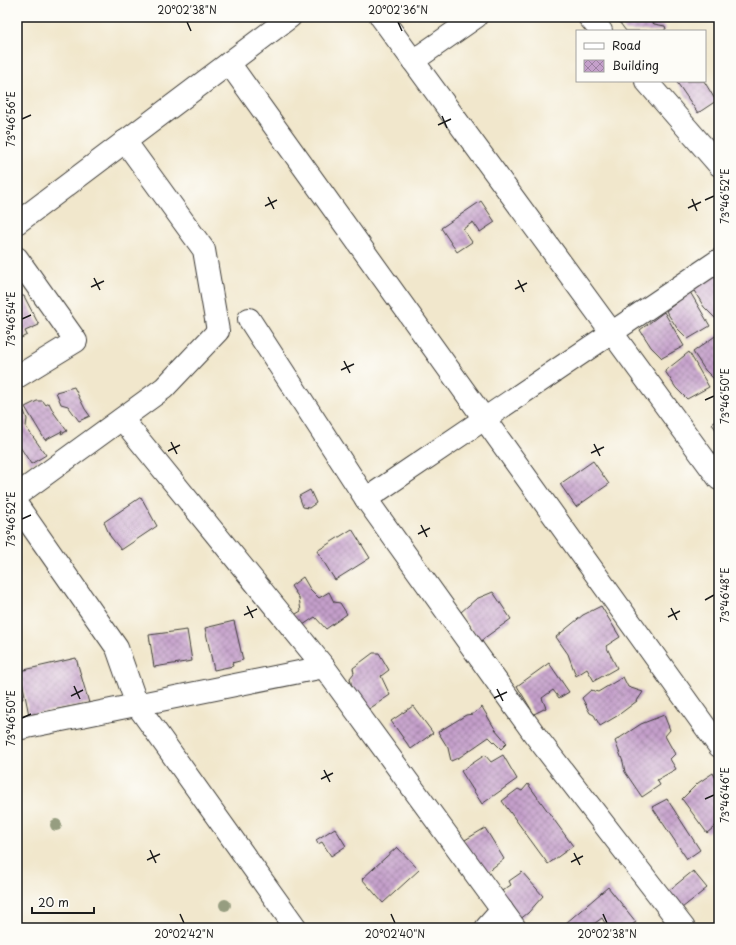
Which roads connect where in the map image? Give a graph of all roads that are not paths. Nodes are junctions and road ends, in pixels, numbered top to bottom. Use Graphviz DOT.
graph roads {
  1 [pos="290,17"];
  2 [pos="381,17"];
  3 [pos="476,17"];
  4 [pos="589,17"];
  5 [pos="600,30"];
  6 [pos="413,61"];
  7 [pos="229,62"];
  8 [pos="647,82"];
  9 [pos="125,141"];
  10 [pos="716,153"];
  11 [pos="17,223"];
  12 [pos="17,258"];
  13 [pos="719,260"];
  14 [pos="249,318"];
  15 [pos="612,333"];
  16 [pos="17,377"];
  17 [pos="122,419"];
  18 [pos="484,419"];
  19 [pos="719,478"];
  20 [pos="17,495"];
  21 [pos="366,499"];
  22 [pos="17,505"];
  23 [pos="324,667"];
  24 [pos="137,705"];
  25 [pos="17,729"];
  26 [pos="719,746"];
  27 [pos="502,910"];
  28 [pos="296,928"];
  29 [pos="486,928"];
  30 [pos="515,928"];
  31 [pos="684,928"];
  1 -- 7 [label="street"];
  2 -- 6 [label="street"];
  3 -- 6 [label="street"];
  4 -- 5 [label="street"];
  6 -- 15 [label="street"];
  7 -- 9 [label="street"];
  7 -- 18 [label="street"];
  8 -- 10 [label="street"];
  9 -- 11 [label="street"];
  9 -- 17 [label="street"];
  12 -- 16 [label="street"];
  13 -- 15 [label="street"];
  14 -- 21 [label="street"];
  15 -- 18 [label="street"];
  15 -- 19 [label="street"];
  17 -- 20 [label="street"];
  17 -- 23 [label="street"];
  18 -- 21 [label="street"];
  18 -- 26 [label="street"];
  21 -- 31 [label="street"];
  22 -- 24 [label="street"];
  23 -- 24 [label="street"];
  23 -- 27 [label="street"];
  24 -- 25 [label="street"];
  24 -- 28 [label="street"];
  27 -- 29 [label="street"];
  27 -- 30 [label="street"];
}
